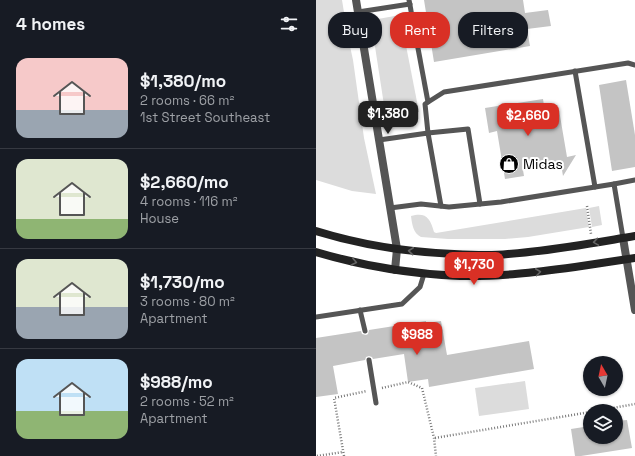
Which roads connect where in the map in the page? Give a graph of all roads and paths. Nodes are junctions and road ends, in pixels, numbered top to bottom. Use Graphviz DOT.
graph roads {
  1 [pos="356,0"];
  2 [pos="410,2"];
  3 [pos="358,12"];
  4 [pos="364,48"];
  5 [pos="635,65"];
  6 [pos="575,71"];
  7 [pos="428,102"];
  8 [pos="428,133"];
  9 [pos="379,140"];
  10 [pos="635,180"];
  11 [pos="614,184"];
  12 [pos="595,187"];
  13 [pos="480,204"];
  14 [pos="441,206"];
  15 [pos="587,206"];
  16 [pos="390,208"];
  17 [pos="316,231"];
  18 [pos="591,236"];
  19 [pos="635,236"];
  20 [pos="623,238"];
  21 [pos="397,249"];
  22 [pos="316,252"];
  23 [pos="631,259"];
  24 [pos="395,270"];
  25 [pos="424,274"];
  26 [pos="360,310"];
  27 [pos="635,310"];
  28 [pos="316,317"];
  29 [pos="365,331"];
  30 [pos="369,360"];
  31 [pos="376,403"];
  32 [pos="635,404"];
  33 [pos="623,406"];
  34 [pos="583,413"];
  35 [pos="343,452"];
  36 [pos="317,456"];
  37 [pos="436,456"];
  1 -- 3 [label="street"];
  2 -- 3 [label="lane"];
  2 -- 7 [label="lane"];
  4 -- 9 [label="street"];
  5 -- 6 [label="lane"];
  6 -- 7 [label="lane"];
  6 -- 12 [label="lane"];
  7 -- 8 [label="lane"];
  8 -- 9 [label="lane"];
  8 -- 13 [label="lane"];
  8 -- 14 [label="lane"];
  9 -- 16 [label="street"];
  10 -- 11 [label="lane"];
  11 -- 12 [label="lane"];
  11 -- 20 [label="lane"];
  12 -- 13 [label="lane"];
  13 -- 14 [label="lane"];
  14 -- 16 [label="lane"];
  15 -- 18 [label="path"];
  16 -- 21 [label="street"];
  17 -- 21 [label="main road"];
  19 -- 20 [label="main road"];
  20 -- 21 [label="main road, one-way"];
  20 -- 23 [label="street"];
  21 -- 24 [label="street"];
  22 -- 24 [label="main road, one-way"];
  25 -- 23 [label="main road, one-way"];
  23 -- 27 [label="street"];
  24 -- 25 [label="main road"];
  25 -- 26 [label="lane"];
  26 -- 28 [label="lane"];
  26 -- 29 [label="lane"];
  30 -- 31 [label="lane"];
  32 -- 33 [label="path"];
  34 -- 37 [label="path"];
  35 -- 36 [label="path"];
}
